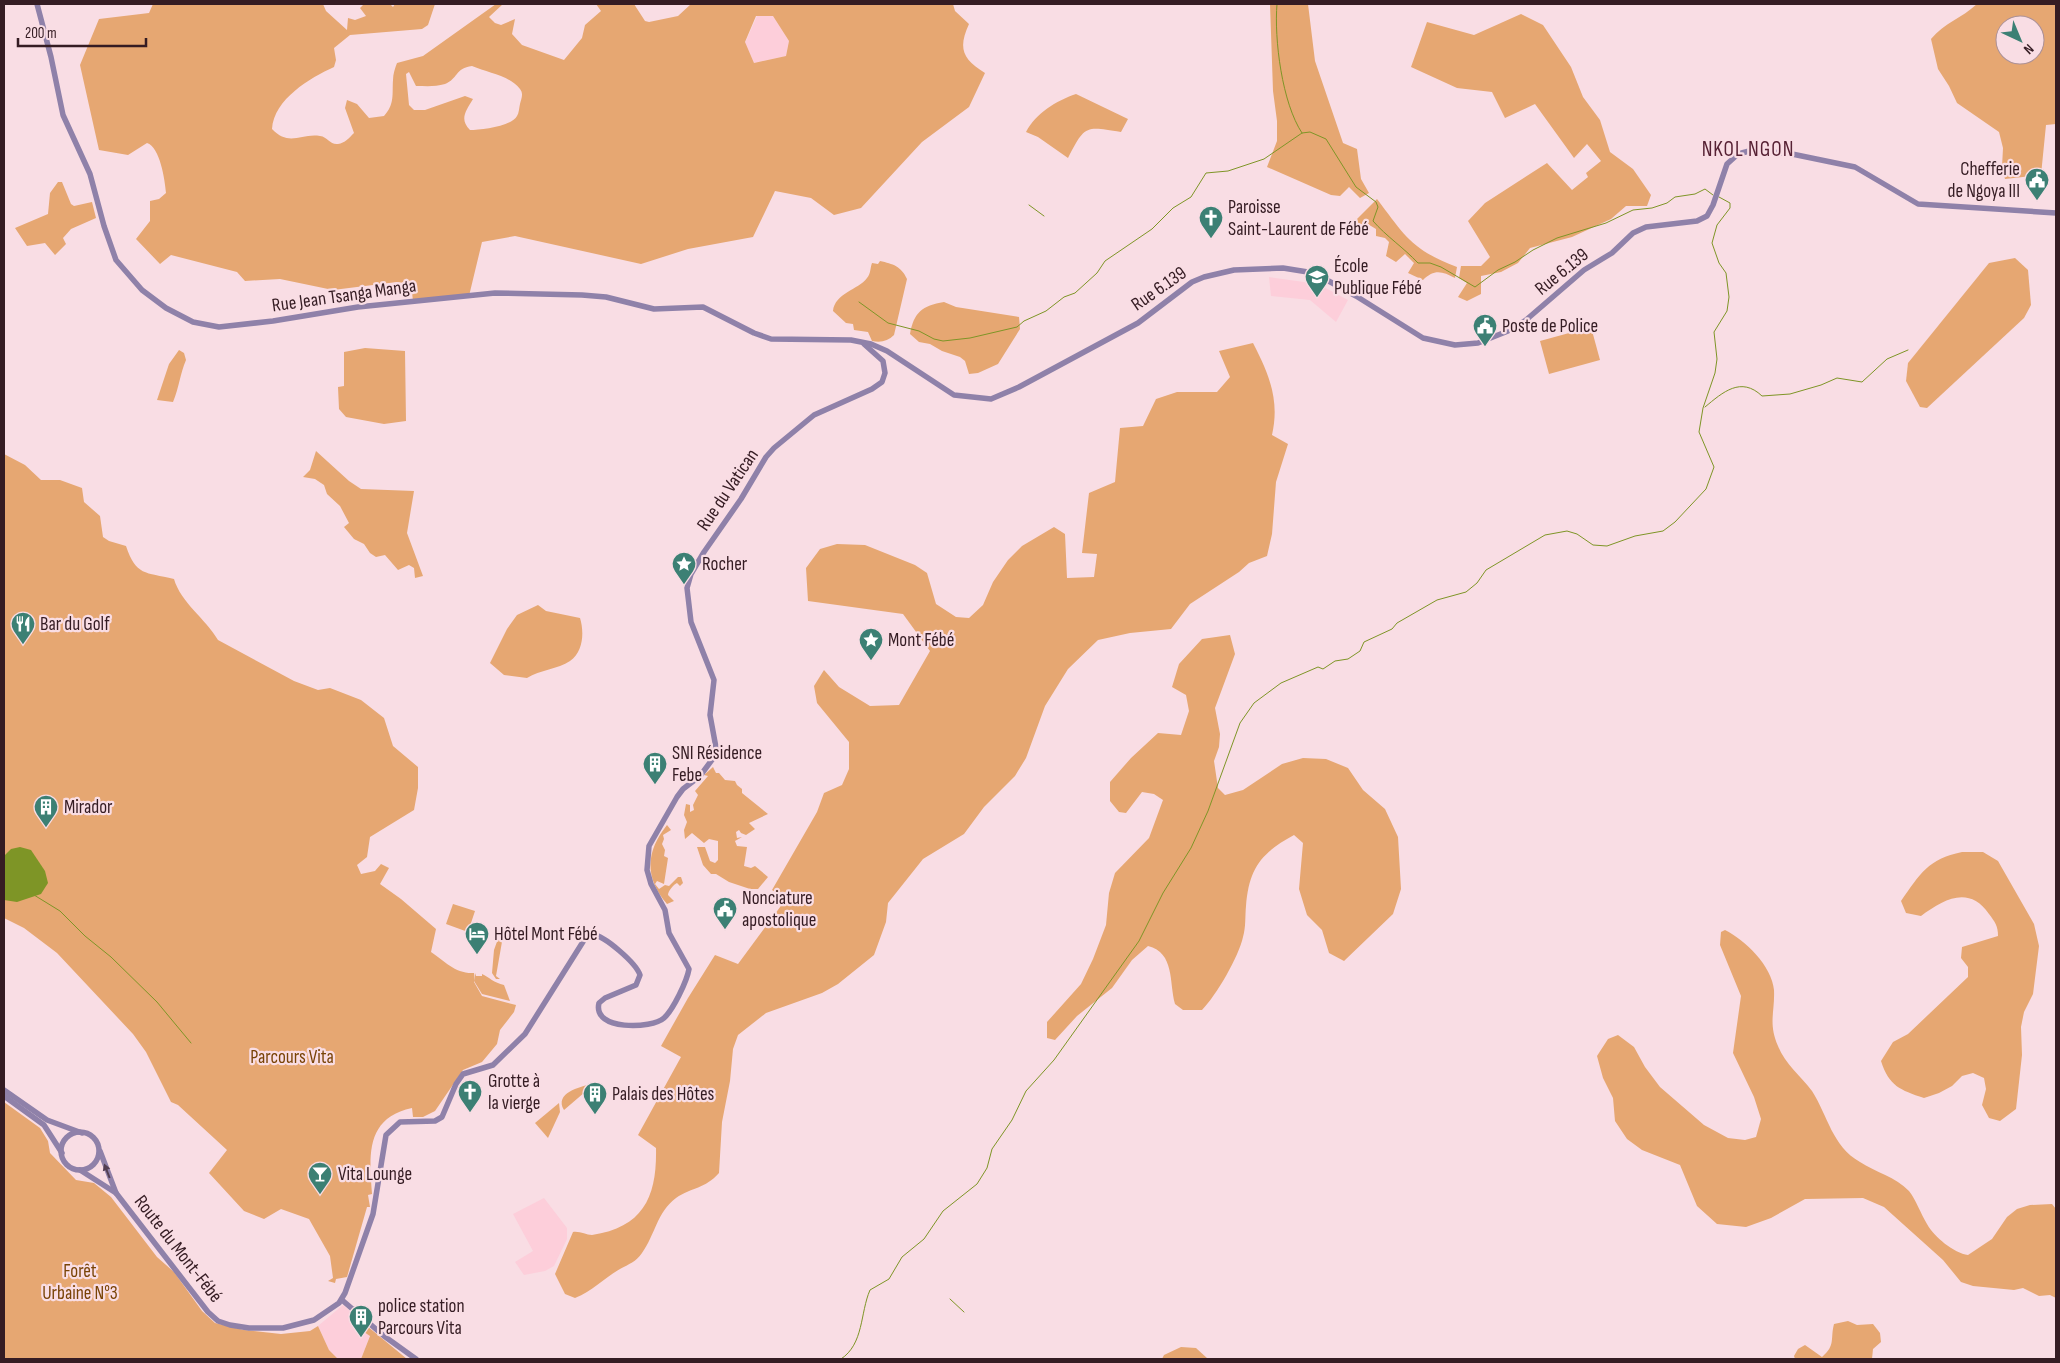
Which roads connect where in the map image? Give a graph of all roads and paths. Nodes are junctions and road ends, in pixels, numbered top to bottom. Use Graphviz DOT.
graph roads {
  1 [pos="36,4"];
  2 [pos="2056,213"];
  3 [pos="860,342"];
  4 [pos="4,1090"];
  5 [pos="4,1096"];
  6 [pos="82,1133"];
  7 [pos="99,1148"];
  8 [pos="62,1153"];
  9 [pos="80,1170"];
  10 [pos="116,1193"];
  11 [pos="342,1300"];
  12 [pos="416,1359"];
  1 -- 3 [label="street, Rue Jean Tsanga Manga"];
  2 -- 3 [label="street, Rue 6.139"];
  3 -- 11 [label="street, Rue du Vatican"];
  4 -- 6 [label="street"];
  5 -- 8 [label="street"];
  6 -- 7 [label="street"];
  6 -- 8 [label="street"];
  7 -- 9 [label="street"];
  10 -- 7 [label="street, one-way"];
  8 -- 9 [label="street"];
  9 -- 10 [label="street, Route du Mont-Fébé"];
  10 -- 11 [label="street, Route du Mont-Fébé"];
  11 -- 12 [label="street"];
}
